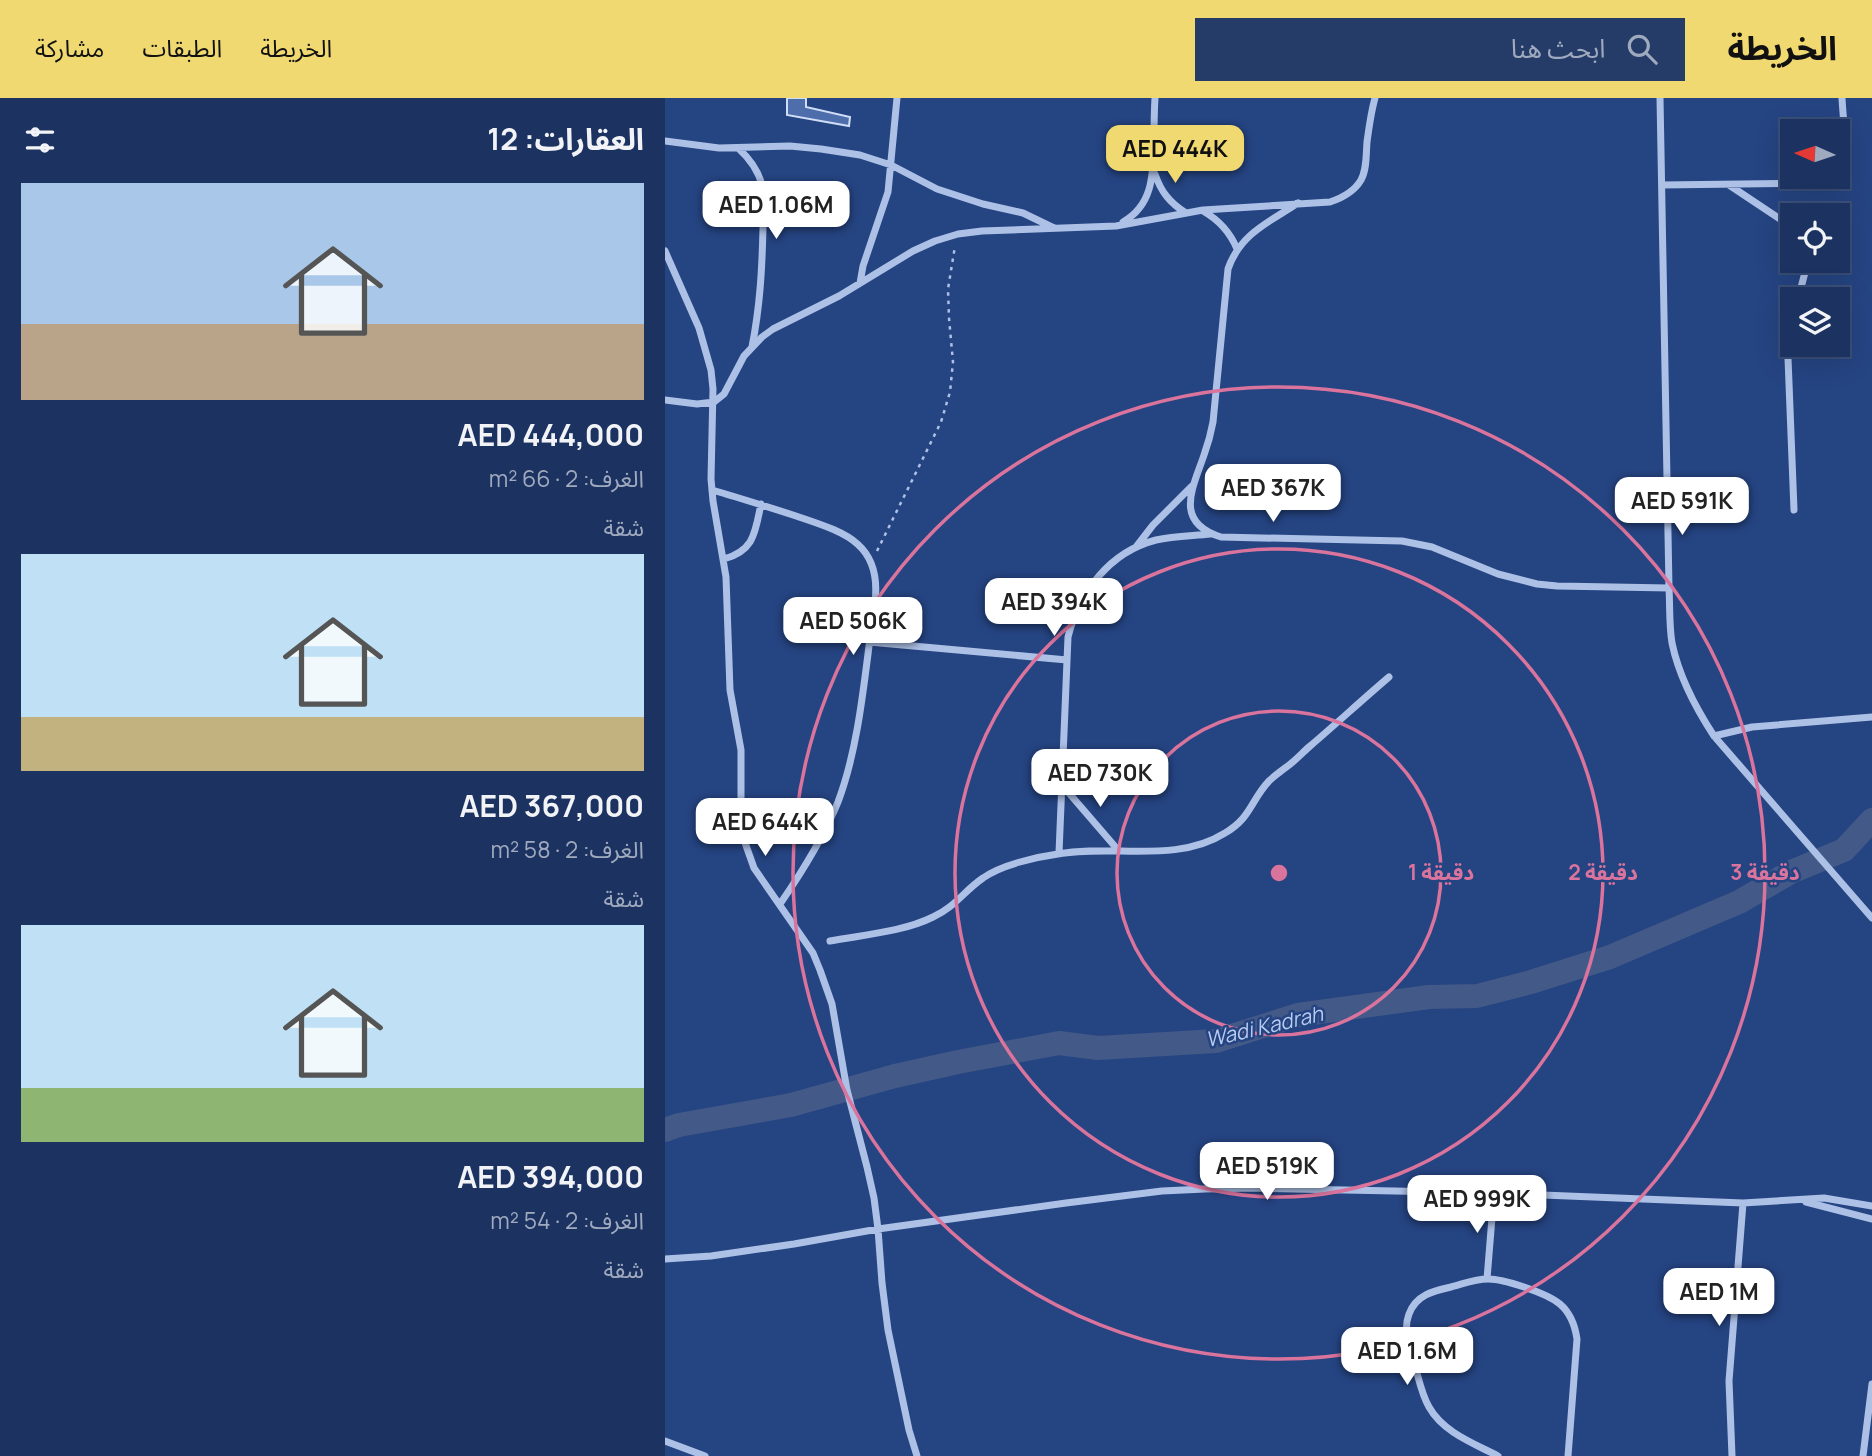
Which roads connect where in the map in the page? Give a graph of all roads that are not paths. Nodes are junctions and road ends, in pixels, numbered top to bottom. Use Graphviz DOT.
graph roads {
  1 [pos="897,98"];
  2 [pos="1155,98"];
  3 [pos="1375,98"];
  4 [pos="1660,98"];
  5 [pos="1842,98"];
  6 [pos="1842,119"];
  7 [pos="665,141"];
  8 [pos="739,149"];
  9 [pos="1154,164"];
  10 [pos="891,166"];
  11 [pos="1780,183"];
  12 [pos="1728,184"];
  13 [pos="1662,185"];
  14 [pos="1300,203"];
  15 [pos="1203,210"];
  16 [pos="1187,213"];
  17 [pos="1780,219"];
  18 [pos="1116,226"];
  19 [pos="1054,228"];
  20 [pos="1237,249"];
  21 [pos="665,251"];
  22 [pos="860,283"];
  23 [pos="751,348"];
  24 [pos="1789,357"];
  25 [pos="665,400"];
  26 [pos="714,402"];
  27 [pos="1192,486"];
  28 [pos="712,490"];
  29 [pos="761,504"];
  30 [pos="1794,510"];
  31 [pos="1211,534"];
  32 [pos="1136,547"];
  33 [pos="724,559"];
  34 [pos="1669,588"];
  35 [pos="869,642"];
  36 [pos="1067,660"];
  37 [pos="1389,677"];
  38 [pos="1872,717"];
  39 [pos="1714,736"];
  40 [pos="1062,785"];
  41 [pos="1118,850"];
  42 [pos="1059,853"];
  43 [pos="780,904"];
  44 [pos="1872,918"];
  45 [pos="830,941"];
  46 [pos="1494,1193"];
  47 [pos="1802,1200"];
  48 [pos="1743,1203"];
  49 [pos="1872,1206"];
  50 [pos="1872,1219"];
  51 [pos="878,1229"];
  52 [pos="665,1259"];
  53 [pos="1487,1279"];
  54 [pos="1872,1384"];
  55 [pos="665,1441"];
  56 [pos="705,1456"];
  57 [pos="917,1456"];
  58 [pos="1498,1456"];
  59 [pos="1568,1456"];
  60 [pos="1733,1456"];
  61 [pos="1863,1456"];
  1 -- 10 [label="street"];
  2 -- 9 [label="street"];
  3 -- 14 [label="street"];
  4 -- 13 [label="street"];
  5 -- 6 [label="street"];
  7 -- 8 [label="street"];
  8 -- 10 [label="street"];
  8 -- 23 [label="street"];
  9 -- 16 [label="street"];
  9 -- 18 [label="street"];
  10 -- 19 [label="street"];
  10 -- 22 [label="street"];
  11 -- 12 [label="street"];
  12 -- 13 [label="street"];
  12 -- 17 [label="street"];
  13 -- 34 [label="street"];
  14 -- 15 [label="street"];
  14 -- 20 [label="street"];
  15 -- 16 [label="street"];
  15 -- 20 [label="street"];
  16 -- 18 [label="street"];
  18 -- 19 [label="street"];
  19 -- 22 [label="street"];
  20 -- 27 [label="street"];
  21 -- 26 [label="street"];
  22 -- 23 [label="street"];
  23 -- 26 [label="street"];
  24 -- 30 [label="street"];
  25 -- 26 [label="street"];
  26 -- 28 [label="street"];
  27 -- 31 [label="street"];
  27 -- 32 [label="street"];
  28 -- 29 [label="street"];
  28 -- 33 [label="street"];
  29 -- 33 [label="street"];
  29 -- 35 [label="street"];
  31 -- 32 [label="street"];
  31 -- 34 [label="street"];
  32 -- 36 [label="street"];
  33 -- 43 [label="street"];
  34 -- 39 [label="street"];
  35 -- 36 [label="street"];
  35 -- 43 [label="street"];
  36 -- 40 [label="street"];
  37 -- 41 [label="street"];
  38 -- 39 [label="street"];
  39 -- 44 [label="street"];
  40 -- 41 [label="street"];
  40 -- 42 [label="street"];
  41 -- 42 [label="street"];
  42 -- 45 [label="street"];
  43 -- 51 [label="street"];
  46 -- 48 [label="street"];
  46 -- 51 [label="street"];
  46 -- 53 [label="street"];
  47 -- 48 [label="street"];
  47 -- 49 [label="street"];
  47 -- 50 [label="street"];
  48 -- 60 [label="street"];
  51 -- 52 [label="street"];
  51 -- 57 [label="street"];
  53 -- 58 [label="street"];
  53 -- 59 [label="street"];
  54 -- 61 [label="street"];
  55 -- 56 [label="street"];
}
